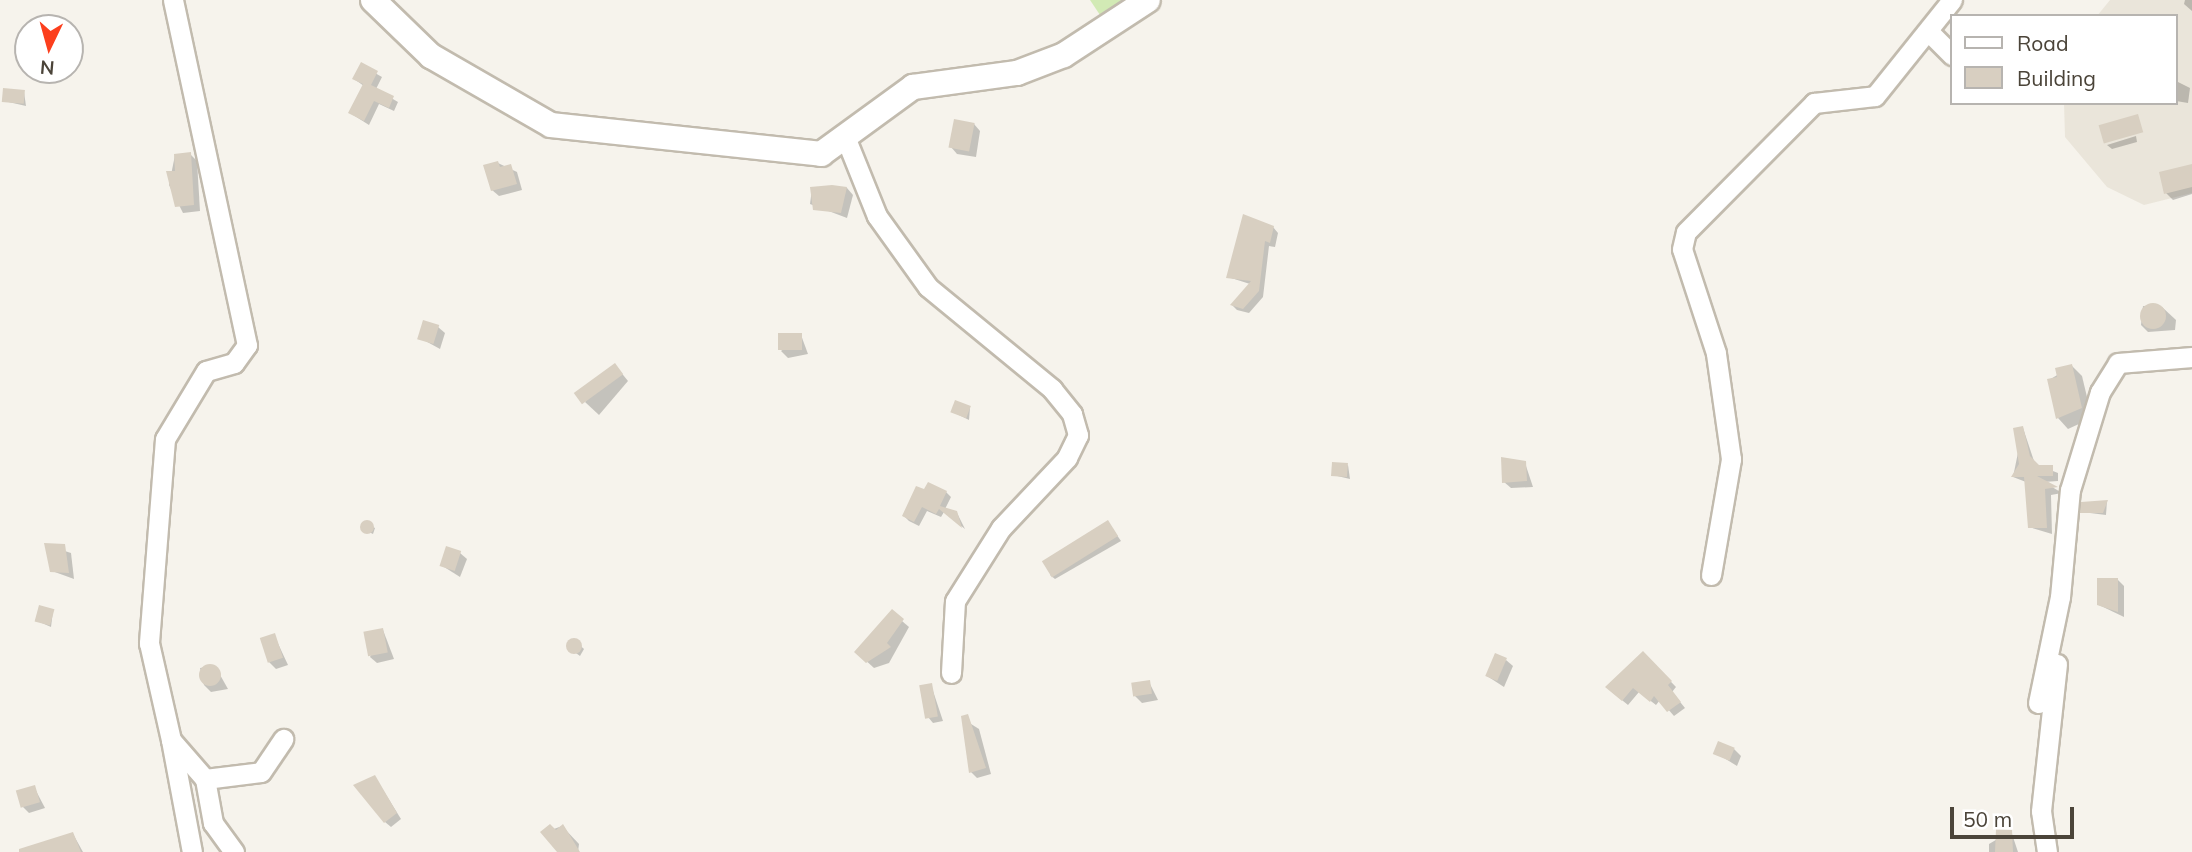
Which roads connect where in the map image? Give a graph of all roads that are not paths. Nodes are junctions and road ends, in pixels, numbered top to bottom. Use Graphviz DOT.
graph roads {
  1 [pos="173,0"];
  2 [pos="373,0"];
  3 [pos="1148,0"];
  4 [pos="1952,0"];
  5 [pos="1929,32"];
  6 [pos="1951,54"];
  7 [pos="844,134"];
  8 [pos="2192,357"];
  9 [pos="1711,575"];
  10 [pos="2060,597"];
  11 [pos="951,673"];
  12 [pos="2038,703"];
  13 [pos="283,739"];
  14 [pos="171,740"];
  15 [pos="205,779"];
  16 [pos="192,852"];
  17 [pos="233,852"];
  18 [pos="2047,852"];
  1 -- 14 [label="street"];
  2 -- 7 [label="street"];
  3 -- 7 [label="street"];
  4 -- 5 [label="street"];
  5 -- 6 [label="street"];
  5 -- 9 [label="street"];
  7 -- 11 [label="street"];
  8 -- 10 [label="street"];
  10 -- 12 [label="street"];
  10 -- 18 [label="street"];
  13 -- 15 [label="street"];
  14 -- 15 [label="street"];
  14 -- 16 [label="street"];
  15 -- 17 [label="street"];
}
